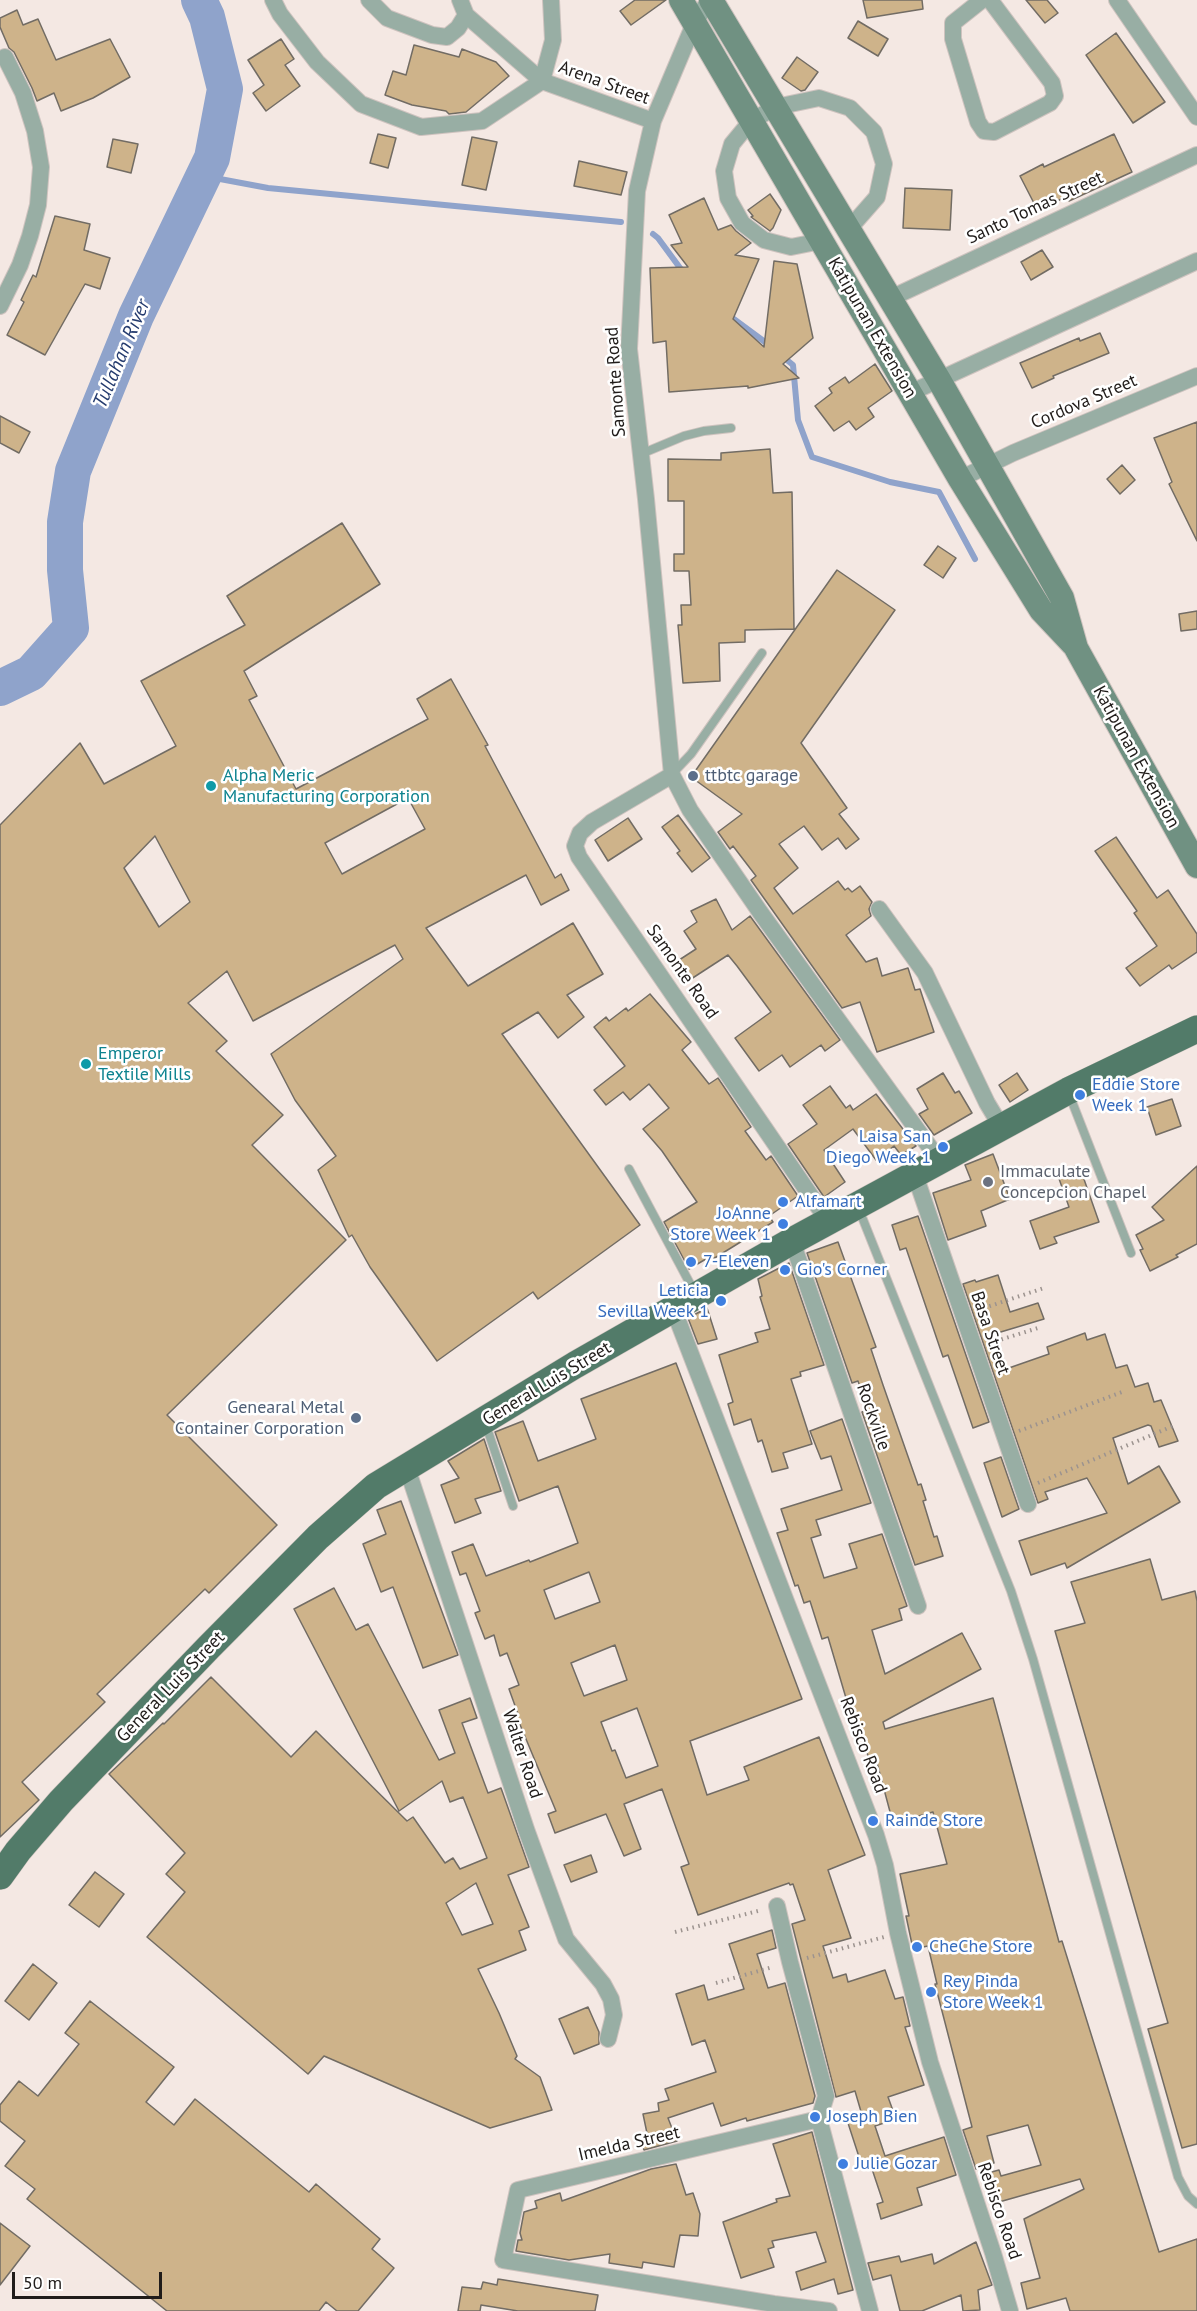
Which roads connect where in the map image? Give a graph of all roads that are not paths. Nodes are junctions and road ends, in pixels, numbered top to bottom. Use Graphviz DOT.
graph roads {
  1 [pos="273,0"];
  2 [pos="369,0"];
  3 [pos="551,0"];
  4 [pos="681,0"];
  5 [pos="710,0"];
  6 [pos="982,0"];
  7 [pos="990,0"];
  8 [pos="1117,0"];
  9 [pos="463,7"];
  10 [pos="694,24"];
  11 [pos="5,57"];
  12 [pos="542,81"];
  13 [pos="776,107"];
  14 [pos="1197,117"];
  15 [pos="653,121"];
  16 [pos="751,121"];
  17 [pos="1197,155"];
  18 [pos="848,230"];
  19 [pos="821,242"];
  20 [pos="1197,261"];
  21 [pos="891,298"];
  22 [pos="0,306"];
  23 [pos="1197,376"];
  24 [pos="939,380"];
  25 [pos="910,393"];
  26 [pos="731,428"];
  27 [pos="641,454"];
  28 [pos="987,466"];
  29 [pos="960,479"];
  30 [pos="1076,648"];
  31 [pos="762,652"];
  32 [pos="672,775"];
  33 [pos="1197,866"];
  34 [pos="879,909"];
  35 [pos="1197,1029"];
  36 [pos="1068,1091"];
  37 [pos="1002,1128"];
  38 [pos="939,1160"];
  39 [pos="629,1169"];
  40 [pos="915,1175"];
  41 [pos="857,1205"];
  42 [pos="828,1221"];
  43 [pos="792,1241"];
  44 [pos="1131,1253"];
  45 [pos="685,1301"];
  46 [pos="482,1423"];
  47 [pos="407,1468"];
  48 [pos="1025,1497"];
  49 [pos="513,1506"];
  50 [pos="918,1606"];
  51 [pos="0,1876"];
  52 [pos="777,1906"];
  53 [pos="608,2039"];
  54 [pos="819,2119"];
  55 [pos="1197,2204"];
  56 [pos="774,2308"];
  57 [pos="829,2311"];
  58 [pos="870,2311"];
  59 [pos="1010,2311"];
  1 -- 12 [label="street"];
  2 -- 9 [label="street"];
  3 -- 12 [label="street"];
  4 -- 10 [label="main road, Katipunan Extension"];
  5 -- 10 [label="street, Samonte Road"];
  5 -- 13 [label="main road, Katipunan Extension"];
  6 -- 7 [label="street"];
  8 -- 14 [label="street"];
  9 -- 12 [label="street"];
  10 -- 15 [label="street, Samonte Road"];
  10 -- 16 [label="main road, Katipunan Extension"];
  11 -- 22 [label="street"];
  12 -- 15 [label="street, Arena Street"];
  13 -- 16 [label="street"];
  13 -- 18 [label="main road, Katipunan Extension"];
  13 -- 18 [label="street"];
  15 -- 27 [label="street, Samonte Road"];
  16 -- 19 [label="main road, Katipunan Extension"];
  16 -- 19 [label="street"];
  17 -- 21 [label="street, Santo Tomas Street"];
  18 -- 21 [label="main road, Katipunan Extension"];
  19 -- 25 [label="main road, Katipunan Extension"];
  20 -- 24 [label="street"];
  21 -- 24 [label="main road, Katipunan Extension"];
  23 -- 28 [label="street, Cordova Street"];
  24 -- 25 [label="street"];
  24 -- 28 [label="main road, Katipunan Extension"];
  25 -- 29 [label="main road, Katipunan Extension"];
  26 -- 27 [label="lane"];
  27 -- 32 [label="street, Samonte Road"];
  28 -- 29 [label="street, Cordova Street"];
  28 -- 30 [label="main road, Katipunan Extension"];
  29 -- 30 [label="main road, Katipunan Extension"];
  30 -- 33 [label="main road, Katipunan Extension"];
  31 -- 32 [label="lane"];
  32 -- 38 [label="street, Samonte Road"];
  32 -- 42 [label="street, Samonte Road"];
  34 -- 37 [label="street"];
  35 -- 36 [label="main road, General Luis Street"];
  36 -- 37 [label="main road, General Luis Street"];
  36 -- 44 [label="lane"];
  37 -- 38 [label="main road, General Luis Street"];
  38 -- 40 [label="main road, General Luis Street"];
  39 -- 45 [label="lane"];
  40 -- 41 [label="main road, General Luis Street"];
  40 -- 48 [label="street, Basa Street"];
  41 -- 42 [label="main road, General Luis Street"];
  41 -- 55 [label="lane"];
  42 -- 43 [label="main road, General Luis Street"];
  43 -- 45 [label="main road, General Luis Street"];
  43 -- 50 [label="street, Rockville"];
  45 -- 46 [label="main road, General Luis Street"];
  45 -- 59 [label="street, Rebisco Road"];
  46 -- 47 [label="main road, General Luis Street"];
  46 -- 49 [label="lane"];
  47 -- 51 [label="main road, General Luis Street"];
  47 -- 53 [label="street, Walter Road"];
  52 -- 54 [label="street"];
  54 -- 56 [label="street, Imelda Street"];
  54 -- 58 [label="street"];
  56 -- 57 [label="street"];
}
